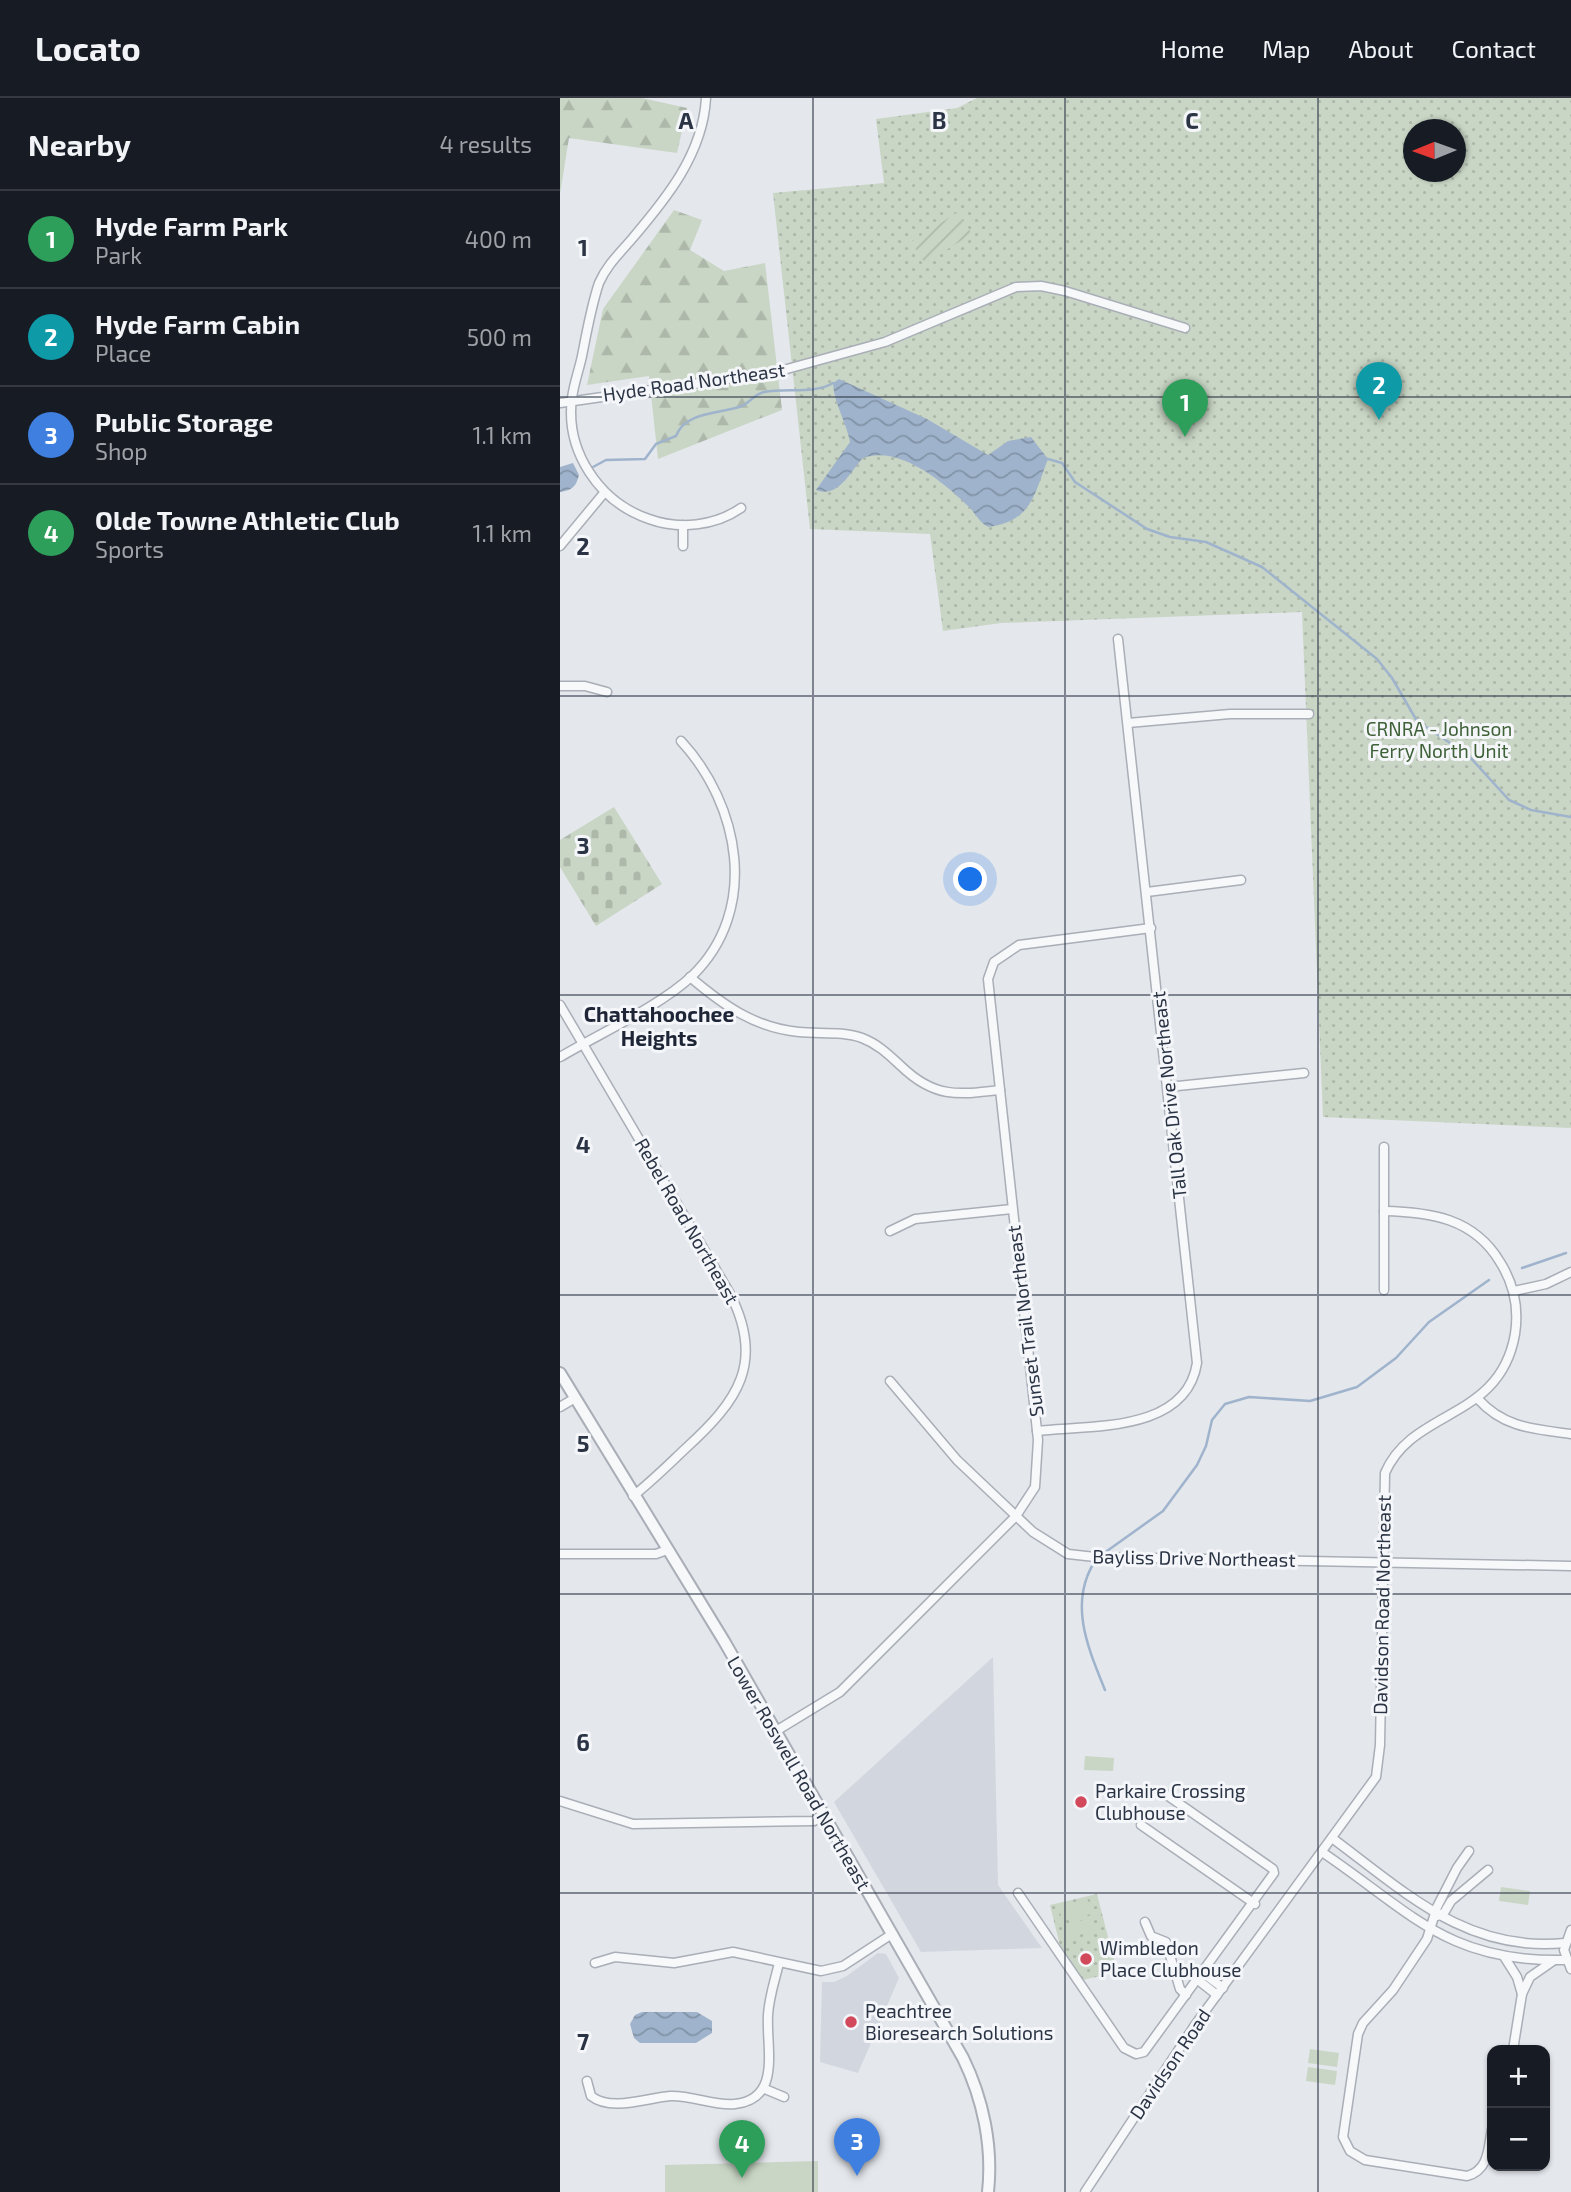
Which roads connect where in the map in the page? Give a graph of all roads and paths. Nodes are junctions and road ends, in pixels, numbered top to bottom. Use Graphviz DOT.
graph roads {
  1 [pos="706,98"];
  2 [pos="1185,328"];
  3 [pos="572,399"];
  4 [pos="560,402"];
  5 [pos="604,493"];
  6 [pos="741,508"];
  7 [pos="683,525"];
  8 [pos="560,546"];
  9 [pos="684,546"];
  10 [pos="1118,639"];
  11 [pos="560,686"];
  12 [pos="607,692"];
  13 [pos="1309,714"];
  14 [pos="1128,723"];
  15 [pos="681,741"];
  16 [pos="1241,880"];
  17 [pos="1147,892"];
  18 [pos="1151,928"];
  19 [pos="690,977"];
  20 [pos="560,1005"];
  21 [pos="583,1044"];
  22 [pos="560,1057"];
  23 [pos="1304,1073"];
  24 [pos="1168,1087"];
  25 [pos="1000,1090"];
  26 [pos="1384,1147"];
  27 [pos="1012,1209"];
  28 [pos="1384,1211"];
  29 [pos="890,1231"];
  30 [pos="1571,1272"];
  31 [pos="1384,1290"];
  32 [pos="1514,1292"];
  33 [pos="560,1373"];
  34 [pos="890,1381"];
  35 [pos="575,1398"];
  36 [pos="1478,1399"];
  37 [pos="560,1407"];
  38 [pos="1037,1431"];
  39 [pos="1571,1434"];
  40 [pos="633,1496"];
  41 [pos="1016,1516"];
  42 [pos="667,1550"];
  43 [pos="560,1554"];
  44 [pos="1382,1563"];
  45 [pos="1571,1566"];
  46 [pos="776,1731"];
  47 [pos="1161,1791"];
  48 [pos="560,1801"];
  49 [pos="824,1816"];
  50 [pos="1141,1825"];
  51 [pos="1332,1838"];
  52 [pos="1322,1852"];
  53 [pos="1469,1852"];
  54 [pos="1488,1870"];
  55 [pos="1308,1871"];
  56 [pos="1018,1893"];
  57 [pos="1255,1903"];
  58 [pos="1437,1916"];
  59 [pos="1145,1922"];
  60 [pos="1430,1930"];
  61 [pos="1571,1930"];
  62 [pos="892,1934"];
  63 [pos="1565,1943"];
  64 [pos="1505,1958"];
  65 [pos="1566,1960"];
  66 [pos="1553,1961"];
  67 [pos="596,1963"];
  68 [pos="779,1963"];
  69 [pos="1571,1969"];
  70 [pos="1200,1977"];
  71 [pos="1220,1991"];
  72 [pos="1522,1994"];
  73 [pos="1186,1995"];
  74 [pos="1514,2045"];
  75 [pos="587,2081"];
  76 [pos="765,2089"];
  77 [pos="784,2097"];
  78 [pos="1487,2153"];
  79 [pos="988,2192"];
  80 [pos="1085,2192"];
  1 -- 3 [label="street"];
  2 -- 3 [label="street, Hyde Road Northeast"];
  3 -- 4 [label="street, Hyde Road Northeast"];
  3 -- 5 [label="street"];
  5 -- 7 [label="street"];
  5 -- 8 [label="street"];
  6 -- 7 [label="street"];
  7 -- 9 [label="street"];
  10 -- 14 [label="street, Tall Oak Drive Northeast"];
  11 -- 12 [label="street"];
  13 -- 14 [label="street"];
  14 -- 17 [label="street, Tall Oak Drive Northeast"];
  15 -- 19 [label="street"];
  16 -- 17 [label="street"];
  17 -- 18 [label="street, Tall Oak Drive Northeast"];
  18 -- 24 [label="street, Tall Oak Drive Northeast"];
  18 -- 25 [label="street, Sunset Trail Northeast"];
  19 -- 21 [label="street"];
  19 -- 25 [label="street"];
  20 -- 21 [label="street, Rebel Road Northeast"];
  21 -- 22 [label="street"];
  21 -- 40 [label="street, Rebel Road Northeast"];
  23 -- 24 [label="street"];
  24 -- 38 [label="street, Tall Oak Drive Northeast"];
  25 -- 27 [label="street, Sunset Trail Northeast"];
  26 -- 28 [label="street"];
  27 -- 29 [label="street"];
  27 -- 38 [label="street, Sunset Trail Northeast"];
  28 -- 31 [label="street"];
  28 -- 32 [label="street, Davidson Road Northeast"];
  30 -- 32 [label="street"];
  32 -- 36 [label="street, Davidson Road Northeast"];
  33 -- 35 [label="street, Lower Roswell Road Northeast"];
  34 -- 41 [label="street, Bayliss Drive Northeast"];
  35 -- 37 [label="street"];
  35 -- 40 [label="street, Lower Roswell Road Northeast"];
  36 -- 39 [label="street"];
  36 -- 44 [label="street, Davidson Road Northeast"];
  38 -- 41 [label="street, Sunset Trail Northeast"];
  40 -- 42 [label="street, Lower Roswell Road Northeast"];
  41 -- 44 [label="street, Bayliss Drive Northeast"];
  41 -- 46 [label="street, Sunset Trail Northeast"];
  42 -- 43 [label="street"];
  42 -- 46 [label="street, Lower Roswell Road Northeast"];
  44 -- 45 [label="street, Bayliss Drive Northeast"];
  44 -- 51 [label="street, Davidson Road Northeast"];
  46 -- 49 [label="street, Lower Roswell Road Northeast"];
  47 -- 57 [label="street"];
  48 -- 49 [label="street"];
  49 -- 62 [label="street, Lower Roswell Road Northeast"];
  50 -- 57 [label="street"];
  51 -- 52 [label="street, Davidson Road Northeast"];
  51 -- 58 [label="street"];
  52 -- 55 [label="street, Davidson Road Northeast"];
  52 -- 60 [label="street"];
  53 -- 58 [label="street"];
  54 -- 58 [label="street"];
  55 -- 71 [label="street, Davidson Road"];
  56 -- 73 [label="street"];
  57 -- 70 [label="street"];
  58 -- 60 [label="street"];
  58 -- 63 [label="street"];
  59 -- 73 [label="street"];
  60 -- 64 [label="street"];
  60 -- 78 [label="street"];
  61 -- 63 [label="street"];
  62 -- 68 [label="street"];
  62 -- 79 [label="street, Lower Roswell Road Northeast"];
  63 -- 65 [label="street"];
  64 -- 66 [label="street"];
  64 -- 72 [label="street"];
  65 -- 66 [label="street"];
  65 -- 69 [label="street"];
  66 -- 72 [label="street"];
  67 -- 68 [label="street"];
  68 -- 76 [label="street"];
  70 -- 71 [label="street"];
  70 -- 73 [label="street"];
  71 -- 80 [label="street, Davidson Road"];
  72 -- 74 [label="street"];
  75 -- 76 [label="street"];
  76 -- 77 [label="street"];
}
